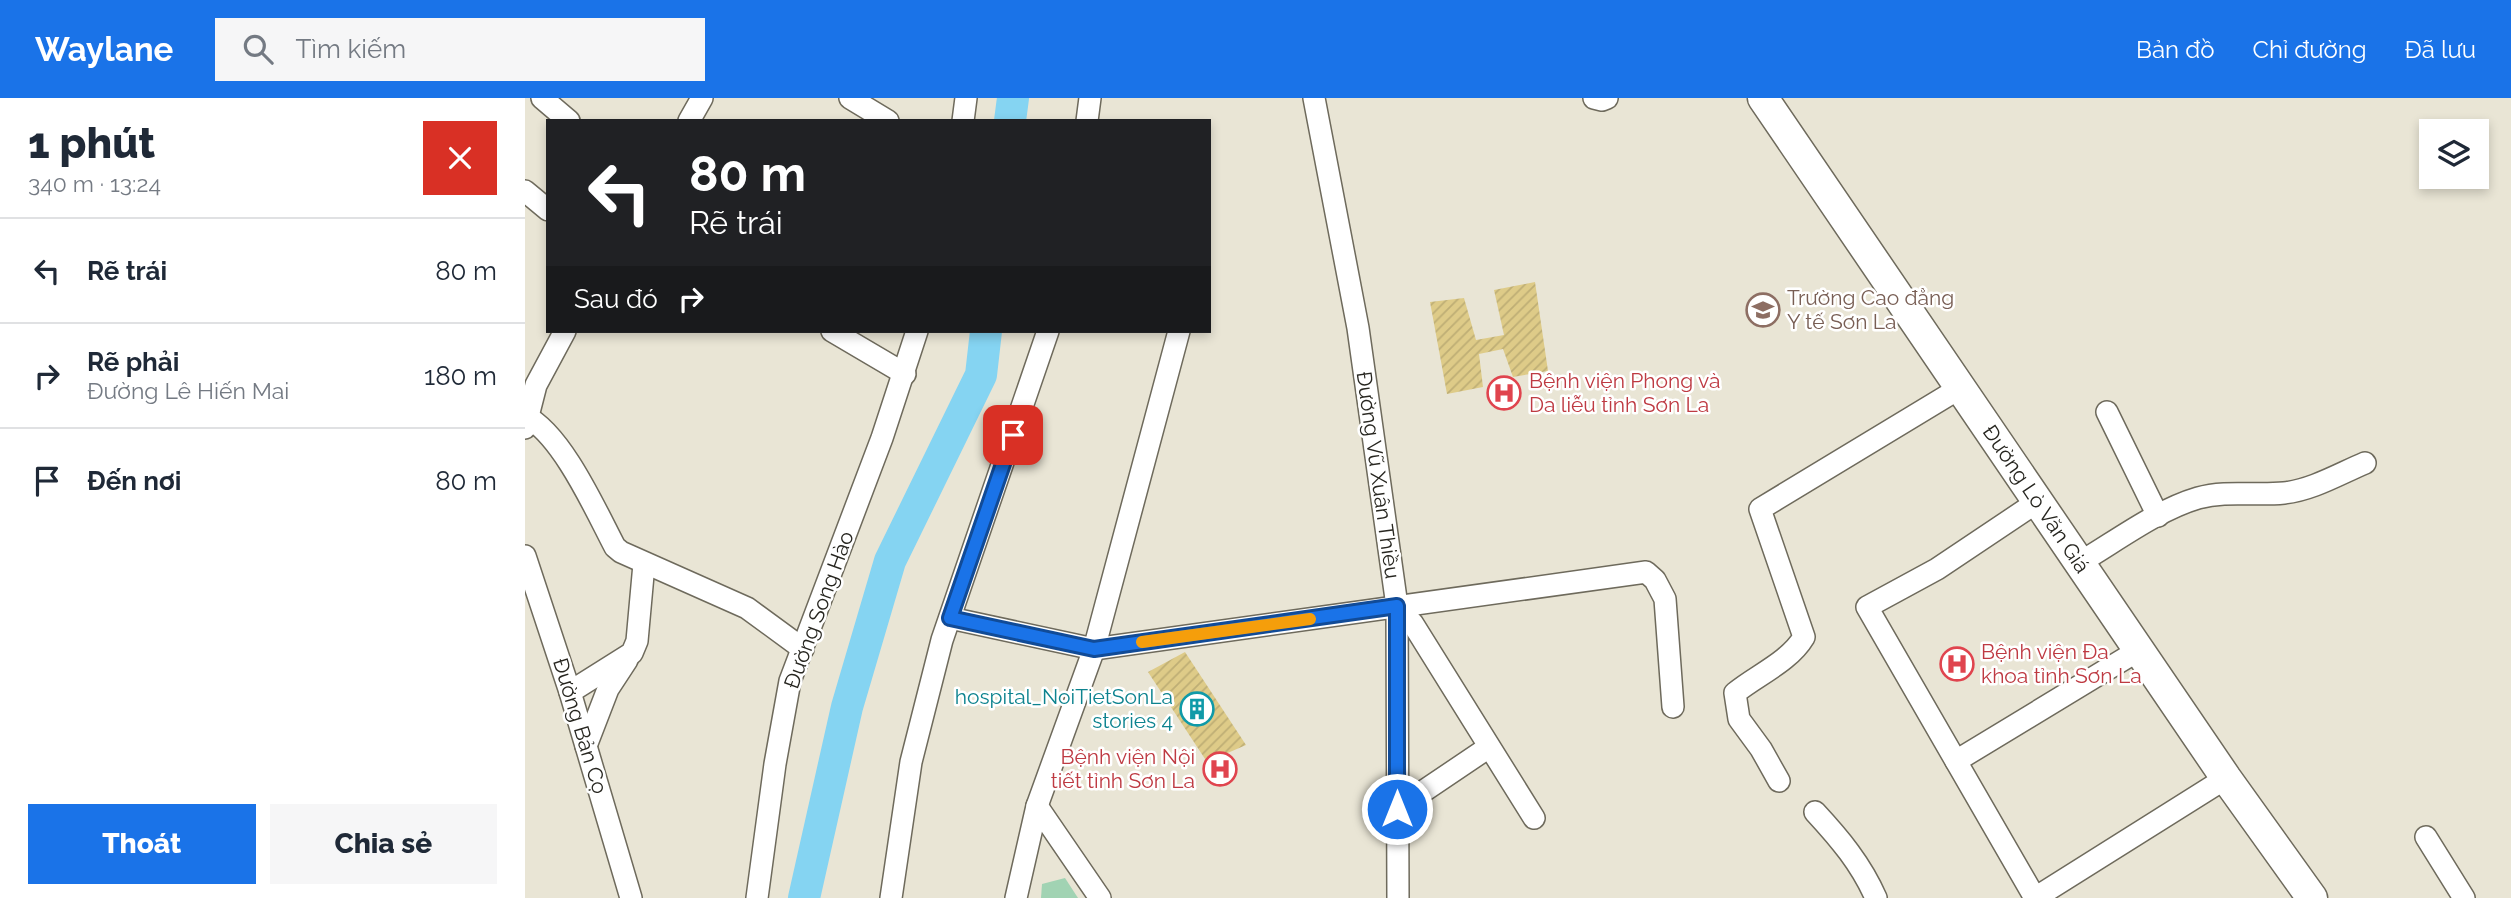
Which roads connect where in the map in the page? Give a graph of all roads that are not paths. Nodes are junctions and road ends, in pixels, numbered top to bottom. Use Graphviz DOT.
graph roads {
  1 [pos="542,98"];
  2 [pos="701,98"];
  3 [pos="850,98"];
  4 [pos="966,98"];
  5 [pos="1090,98"];
  6 [pos="1314,98"];
  7 [pos="1594,98"];
  8 [pos="1607,98"];
  9 [pos="1763,98"];
  10 [pos="567,119"];
  11 [pos="690,119"];
  12 [pos="885,119"];
  13 [pos="963,119"];
  14 [pos="1087,119"];
  15 [pos="525,191"];
  16 [pos="546,208"];
  17 [pos="564,333"];
  18 [pos="835,333"];
  19 [pos="916,333"];
  20 [pos="1047,333"];
  21 [pos="1178,333"];
  22 [pos="905,373"];
  23 [pos="530,382"];
  24 [pos="1960,388"];
  25 [pos="2107,412"];
  26 [pos="526,420"];
  27 [pos="2365,463"];
  28 [pos="2037,502"];
  29 [pos="2158,516"];
  30 [pos="525,556"];
  31 [pos="2079,563"];
  32 [pos="644,564"];
  33 [pos="1397,606"];
  34 [pos="950,618"];
  35 [pos="803,649"];
  36 [pos="1094,649"];
  37 [pos="2139,650"];
  38 [pos="632,653"];
  39 [pos="570,692"];
  40 [pos="1673,707"];
  41 [pos="586,746"];
  42 [pos="1489,747"];
  43 [pos="1956,761"];
  44 [pos="2226,778"];
  45 [pos="1779,781"];
  46 [pos="1037,807"];
  47 [pos="1397,809"];
  48 [pos="1815,812"];
  49 [pos="1534,818"];
  50 [pos="2426,837"];
  51 [pos="631,898"];
  52 [pos="757,898"];
  53 [pos="891,898"];
  54 [pos="1016,898"];
  55 [pos="1100,898"];
  56 [pos="1398,898"];
  57 [pos="1876,898"];
  58 [pos="2312,898"];
  59 [pos="2464,898"];
  1 -- 10 [label="street"];
  2 -- 11 [label="street"];
  3 -- 12 [label="street"];
  4 -- 13 [label="street"];
  5 -- 14 [label="street"];
  6 -- 33 [label="street, Đường Vũ Xuân Thiều"];
  7 -- 8 [label="street"];
  9 -- 24 [label="highway, Đường Lò Văn Giá"];
  15 -- 16 [label="street"];
  17 -- 23 [label="street"];
  18 -- 22 [label="street"];
  19 -- 22 [label="street, Đường Song Hào"];
  20 -- 34 [label="street"];
  21 -- 36 [label="street"];
  22 -- 35 [label="street, Đường Song Hào"];
  23 -- 26 [label="street"];
  24 -- 28 [label="highway, Đường Lò Văn Giá"];
  24 -- 45 [label="street"];
  25 -- 29 [label="street"];
  26 -- 32 [label="street"];
  27 -- 29 [label="street"];
  28 -- 31 [label="highway, Đường Lò Văn Giá"];
  28 -- 43 [label="street"];
  29 -- 31 [label="street"];
  30 -- 39 [label="street, Đường Bản Cọ"];
  31 -- 37 [label="highway, Đường Lò Văn Giá"];
  32 -- 35 [label="street"];
  32 -- 38 [label="street"];
  33 -- 36 [label="street"];
  33 -- 40 [label="street"];
  33 -- 42 [label="street"];
  33 -- 47 [label="street, Đường Vũ Xuân Thiều"];
  34 -- 36 [label="street"];
  34 -- 53 [label="street"];
  35 -- 52 [label="street, Đường Song Hào"];
  36 -- 46 [label="street"];
  37 -- 43 [label="street"];
  37 -- 44 [label="highway, Đường Lò Văn Giá"];
  38 -- 39 [label="street"];
  38 -- 41 [label="street"];
  39 -- 41 [label="street, Đường Bản Cọ"];
  41 -- 51 [label="street, Đường Bản Cọ"];
  42 -- 47 [label="street"];
  42 -- 49 [label="street"];
  43 -- 44 [label="street"];
  44 -- 58 [label="highway, Đường Lò Văn Giá"];
  46 -- 54 [label="street"];
  46 -- 55 [label="street"];
  47 -- 56 [label="street, Đường Vũ Xuân Thiều"];
  48 -- 57 [label="street"];
  50 -- 59 [label="street"];
}
